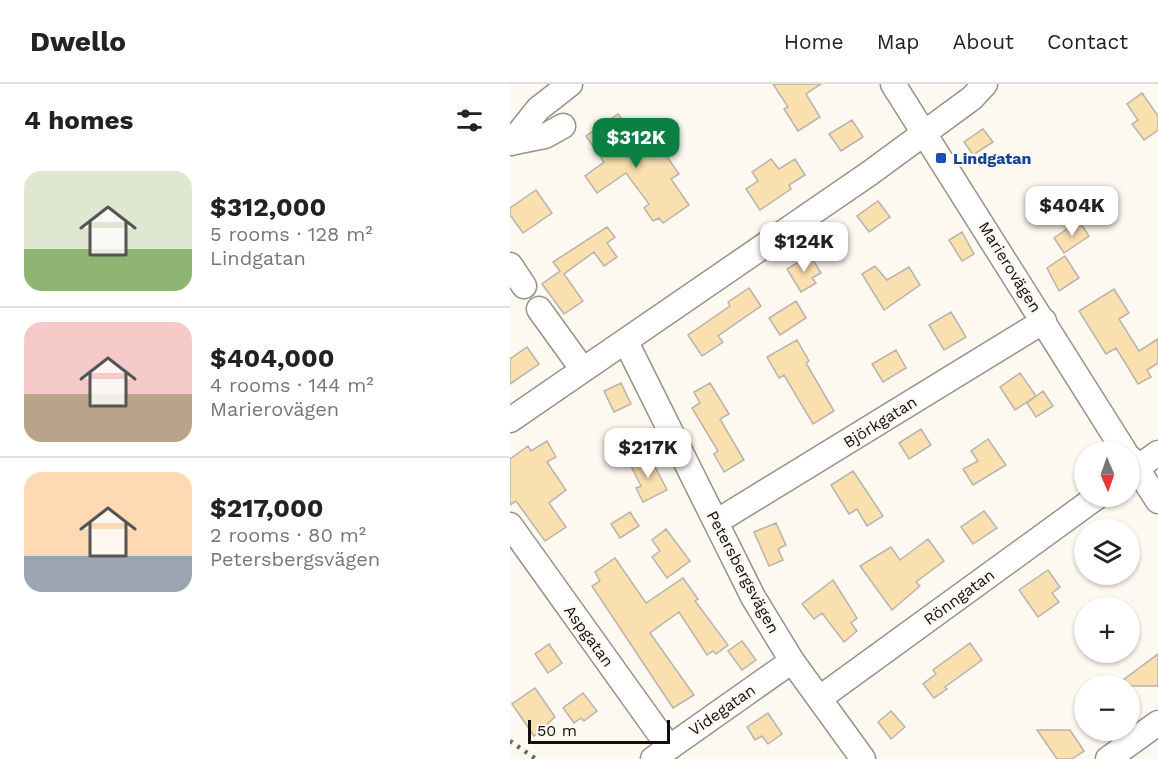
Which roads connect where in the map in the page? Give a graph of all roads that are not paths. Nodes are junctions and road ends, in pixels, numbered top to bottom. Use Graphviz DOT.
graph roads {
  1 [pos="570,84"];
  2 [pos="893,84"];
  3 [pos="985,84"];
  4 [pos="563,126"];
  5 [pos="926,133"];
  6 [pos="511,143"];
  7 [pos="539,309"];
  8 [pos="1044,321"];
  9 [pos="626,342"];
  10 [pos="583,370"];
  11 [pos="510,420"];
  12 [pos="1117,441"];
  13 [pos="1158,453"];
  14 [pos="1140,459"];
  15 [pos="1140,477"];
  16 [pos="1158,501"];
  17 [pos="1083,507"];
  18 [pos="716,522"];
  19 [pos="510,525"];
  20 [pos="792,661"];
  21 [pos="819,698"];
  22 [pos="1158,723"];
  23 [pos="661,753"];
  24 [pos="863,759"];
  25 [pos="1108,759"];
  1 -- 6 [label="street"];
  2 -- 5 [label="street, Marierovägen"];
  3 -- 5 [label="street"];
  4 -- 6 [label="street"];
  5 -- 8 [label="street, Marierovägen"];
  5 -- 9 [label="street"];
  7 -- 10 [label="street"];
  8 -- 12 [label="street, Marierovägen"];
  8 -- 18 [label="street, Björkgatan"];
  9 -- 10 [label="street"];
  9 -- 18 [label="street, Petersbergsvägen"];
  10 -- 11 [label="street"];
  13 -- 14 [label="street"];
  15 -- 16 [label="street, Marierovägen"];
  17 -- 21 [label="street, Rönngatan"];
  18 -- 20 [label="street, Petersbergsvägen"];
  19 -- 23 [label="street, Aspgatan"];
  20 -- 21 [label="street, Petersbergsvägen"];
  20 -- 23 [label="street, Videgatan"];
  21 -- 24 [label="street, Petersbergsvägen"];
  22 -- 25 [label="street"];
}
